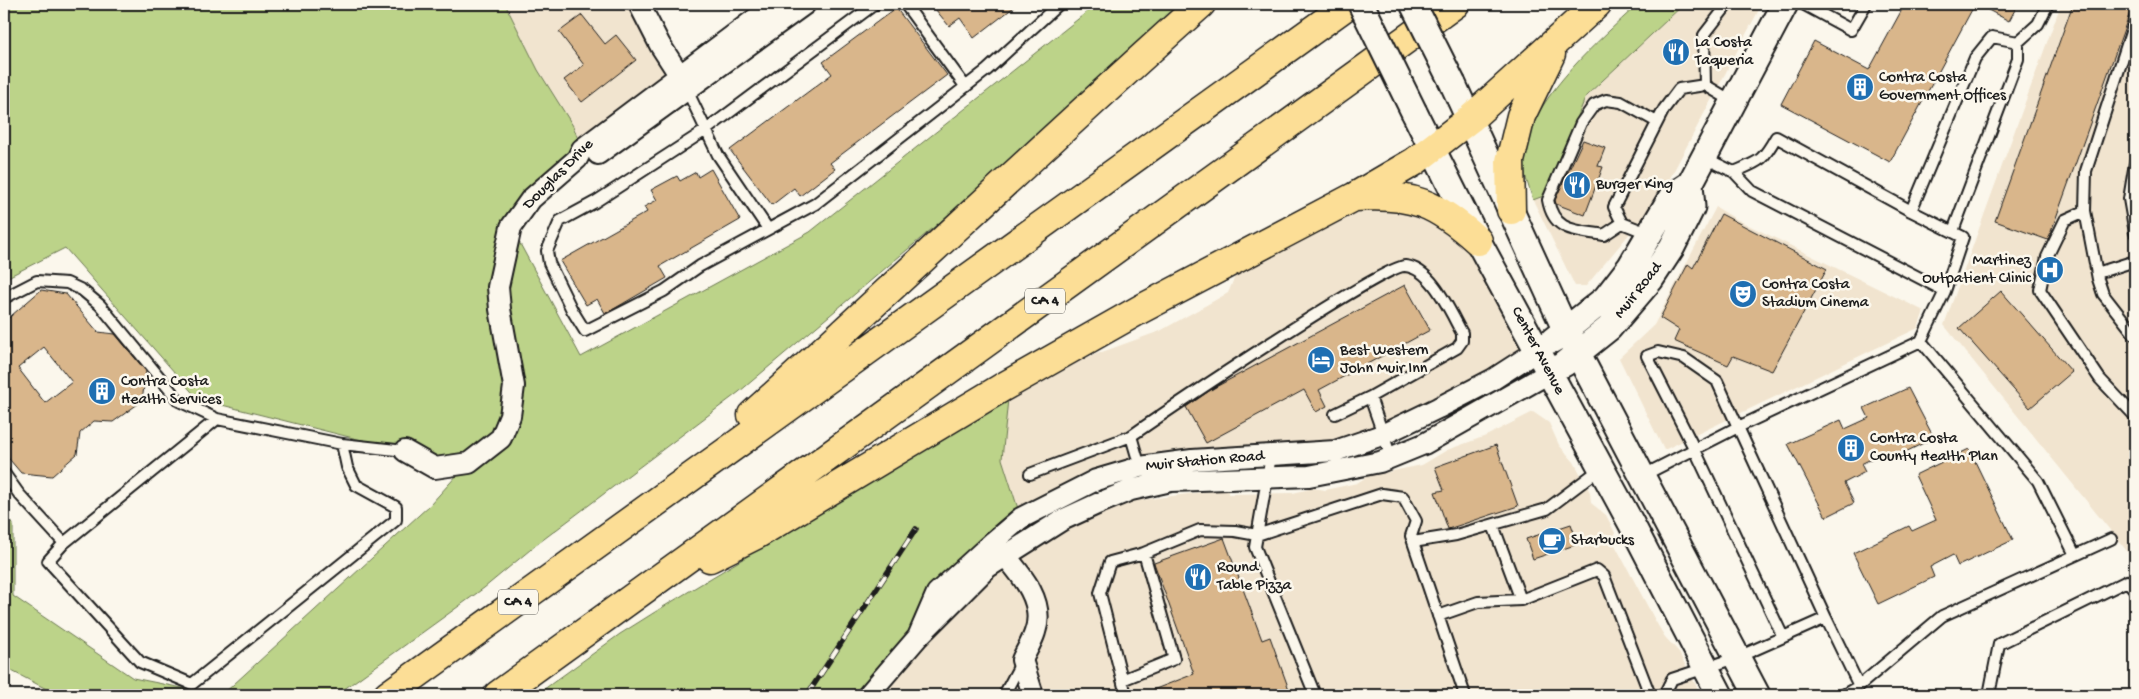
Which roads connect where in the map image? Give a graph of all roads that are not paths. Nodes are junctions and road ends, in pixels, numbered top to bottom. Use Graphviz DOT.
graph roads {
  1 [pos="639,4"];
  2 [pos="775,4"];
  3 [pos="805,4"];
  4 [pos="875,4"];
  5 [pos="905,4"];
  6 [pos="1059,4"];
  7 [pos="1201,4"];
  8 [pos="1349,4"];
  9 [pos="1361,4"];
  10 [pos="1413,4"];
  11 [pos="1455,4"];
  12 [pos="1597,4"];
  13 [pos="1728,4"];
  14 [pos="1866,4"];
  15 [pos="2048,4"];
  16 [pos="1785,6"];
  17 [pos="2135,20"];
  18 [pos="1556,42"];
  19 [pos="2018,42"];
  20 [pos="684,83"];
  21 [pos="1705,85"];
  22 [pos="966,86"];
  23 [pos="1732,101"];
  24 [pos="1470,119"];
  25 [pos="1657,122"];
  26 [pos="706,130"];
  27 [pos="1432,149"];
  28 [pos="1703,157"];
  29 [pos="2135,163"];
  30 [pos="1734,172"];
  31 [pos="1690,184"];
  32 [pos="1354,197"];
  33 [pos="1511,210"];
  34 [pos="1911,211"];
  35 [pos="2085,211"];
  36 [pos="1622,222"];
  37 [pos="768,229"];
  38 [pos="1952,232"];
  39 [pos="2135,233"];
  40 [pos="1651,235"];
  41 [pos="1478,241"];
  42 [pos="2135,261"];
  43 [pos="2096,273"];
  44 [pos="1945,291"];
  45 [pos="4,298"];
  46 [pos="1566,331"];
  47 [pos="2135,335"];
  48 [pos="1921,341"];
  49 [pos="1537,351"];
  50 [pos="1578,354"];
  51 [pos="1549,374"];
  52 [pos="1370,397"];
  53 [pos="1335,414"];
  54 [pos="2135,416"];
  55 [pos="217,419"];
  56 [pos="1738,428"];
  57 [pos="1382,435"];
  58 [pos="1131,436"];
  59 [pos="342,444"];
  60 [pos="1695,450"];
  61 [pos="405,451"];
  62 [pos="1270,456"];
  63 [pos="1391,457"];
  64 [pos="1140,467"];
  65 [pos="1600,469"];
  66 [pos="4,473"];
  67 [pos="1030,474"];
  68 [pos="1641,477"];
  69 [pos="1266,479"];
  70 [pos="648,508"];
  71 [pos="1493,525"];
  72 [pos="1257,535"];
  73 [pos="2111,539"];
  74 [pos="1413,542"];
  75 [pos="64,543"];
  76 [pos="998,549"];
  77 [pos="1144,553"];
  78 [pos="2075,555"];
  79 [pos="2135,590"];
  80 [pos="634,596"];
  81 [pos="1521,600"];
  82 [pos="1438,616"];
  83 [pos="1826,618"];
  84 [pos="1783,637"];
  85 [pos="1736,658"];
  86 [pos="1022,660"];
  87 [pos="1704,668"];
  88 [pos="1122,680"];
  89 [pos="1859,686"];
  90 [pos="388,695"];
  91 [pos="498,695"];
  92 [pos="868,695"];
  93 [pos="1004,695"];
  94 [pos="1033,695"];
  95 [pos="1126,695"];
  96 [pos="1314,695"];
  97 [pos="1465,695"];
  98 [pos="1650,695"];
  99 [pos="1664,695"];
  100 [pos="1720,695"];
  101 [pos="1757,695"];
  102 [pos="1843,695"];
  103 [pos="1989,695"];
  1 -- 20 [label="street"];
  2 -- 20 [label="street, Douglas Drive"];
  3 -- 20 [label="street"];
  4 -- 26 [label="lane"];
  5 -- 22 [label="lane"];
  6 -- 22 [label="lane"];
  7 -- 70 [label="highway"];
  8 -- 70 [label="highway, CA 4"];
  9 -- 27 [label="street, Center Avenue, bridge"];
  10 -- 24 [label="street, Center Avenue, bridge"];
  11 -- 80 [label="highway, CA 4"];
  12 -- 18 [label="highway"];
  13 -- 21 [label="lane"];
  14 -- 16 [label="lane"];
  15 -- 19 [label="lane"];
  16 -- 23 [label="street, Muir Road"];
  17 -- 35 [label="lane"];
  18 -- 24 [label="highway"];
  18 -- 33 [label="highway"];
  19 -- 34 [label="lane"];
  19 -- 38 [label="lane"];
  20 -- 26 [label="lane"];
  20 -- 61 [label="street, Douglas Drive"];
  21 -- 23 [label="lane"];
  21 -- 25 [label="lane"];
  22 -- 37 [label="lane"];
  23 -- 28 [label="street, Muir Road"];
  24 -- 27 [label="highway"];
  24 -- 33 [label="street, Center Avenue"];
  25 -- 36 [label="lane"];
  25 -- 36 [label="lane"];
  26 -- 37 [label="lane"];
  26 -- 37 [label="lane"];
  27 -- 32 [label="highway"];
  27 -- 41 [label="street, Center Avenue"];
  28 -- 30 [label="lane"];
  28 -- 31 [label="street, Muir Road"];
  29 -- 39 [label="lane"];
  30 -- 34 [label="lane"];
  30 -- 44 [label="lane"];
  31 -- 40 [label="street, Muir Road"];
  31 -- 50 [label="street, Muir Road"];
  32 -- 41 [label="highway"];
  32 -- 80 [label="highway"];
  33 -- 46 [label="street, Center Avenue"];
  34 -- 38 [label="lane"];
  35 -- 43 [label="lane"];
  35 -- 54 [label="lane"];
  36 -- 40 [label="lane"];
  38 -- 44 [label="lane"];
  40 -- 46 [label="street, Muir Road"];
  41 -- 49 [label="street, Center Avenue"];
  42 -- 43 [label="lane"];
  43 -- 47 [label="lane"];
  44 -- 48 [label="lane"];
  45 -- 55 [label="lane"];
  46 -- 49 [label="street, Muir Road"];
  46 -- 50 [label="street, Center Avenue"];
  48 -- 56 [label="lane"];
  48 -- 78 [label="lane"];
  49 -- 51 [label="street, Center Avenue"];
  49 -- 57 [label="street, Muir Station Road"];
  50 -- 51 [label="street, Muir Road"];
  50 -- 68 [label="street, Center Avenue"];
  51 -- 63 [label="street, Muir Station Road"];
  51 -- 65 [label="street, Center Avenue"];
  52 -- 53 [label="lane"];
  52 -- 57 [label="lane"];
  52 -- 58 [label="lane"];
  55 -- 59 [label="lane"];
  55 -- 75 [label="lane"];
  56 -- 60 [label="lane"];
  56 -- 60 [label="lane"];
  56 -- 83 [label="lane"];
  57 -- 62 [label="street, Muir Station Road"];
  57 -- 63 [label="lane"];
  58 -- 64 [label="lane"];
  58 -- 67 [label="lane"];
  59 -- 61 [label="lane"];
  59 -- 75 [label="lane"];
  60 -- 68 [label="lane"];
  60 -- 84 [label="lane"];
  62 -- 64 [label="street, Muir Station Road"];
  62 -- 69 [label="lane"];
  63 -- 69 [label="street, Muir Station Road"];
  64 -- 76 [label="street, Muir Station Road"];
  65 -- 71 [label="lane"];
  65 -- 87 [label="street, Center Avenue"];
  66 -- 75 [label="lane"];
  68 -- 85 [label="street, Center Avenue"];
  69 -- 72 [label="lane"];
  69 -- 76 [label="street, Muir Station Road"];
  70 -- 90 [label="highway, CA 4"];
  71 -- 74 [label="lane"];
  71 -- 81 [label="lane"];
  72 -- 74 [label="lane"];
  72 -- 77 [label="lane"];
  72 -- 96 [label="lane"];
  73 -- 78 [label="lane"];
  74 -- 82 [label="lane"];
  76 -- 86 [label="street"];
  76 -- 92 [label="street, Muir Station Road"];
  77 -- 88 [label="lane"];
  77 -- 88 [label="lane"];
  78 -- 89 [label="lane"];
  79 -- 103 [label="lane"];
  80 -- 91 [label="highway, CA 4"];
  81 -- 82 [label="lane"];
  81 -- 98 [label="lane"];
  82 -- 97 [label="lane"];
  83 -- 84 [label="lane"];
  83 -- 89 [label="lane"];
  84 -- 85 [label="lane"];
  85 -- 87 [label="lane"];
  85 -- 101 [label="street, Center Avenue"];
  86 -- 93 [label="lane"];
  86 -- 94 [label="street"];
  87 -- 99 [label="lane"];
  87 -- 100 [label="street, Center Avenue"];
  88 -- 95 [label="lane"];
  89 -- 102 [label="lane"];
}
